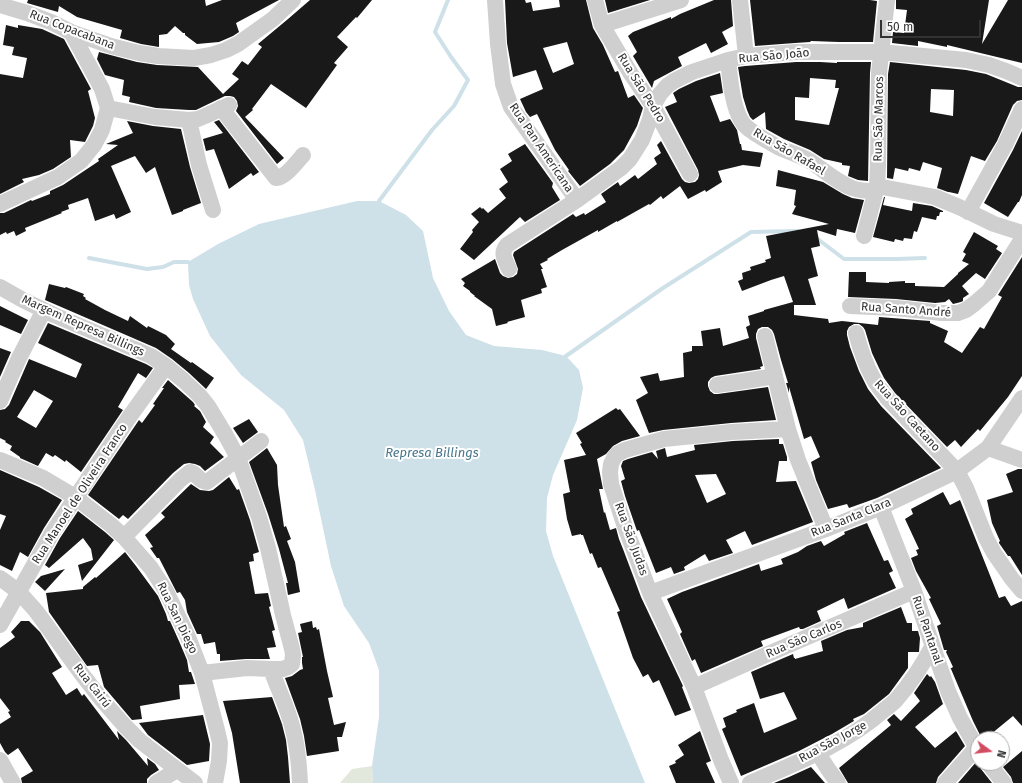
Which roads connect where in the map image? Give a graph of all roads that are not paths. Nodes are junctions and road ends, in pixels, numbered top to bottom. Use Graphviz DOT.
graph roads {
  1 [pos="293,0"];
  2 [pos="495,0"];
  3 [pos="595,0"];
  4 [pos="680,0"];
  5 [pos="740,0"];
  6 [pos="887,0"];
  7 [pos="2,3"];
  8 [pos="602,25"];
  9 [pos="71,32"];
  10 [pos="881,52"];
  11 [pos="746,56"];
  12 [pos="728,60"];
  13 [pos="1022,78"];
  14 [pos="653,106"];
  15 [pos="108,108"];
  16 [pos="1022,109"];
  17 [pos="189,120"];
  18 [pos="303,155"];
  19 [pos="690,174"];
  20 [pos="876,189"];
  21 [pos="577,200"];
  22 [pos="0,204"];
  23 [pos="213,210"];
  24 [pos="968,212"];
  25 [pos="1022,233"];
  26 [pos="864,236"];
  27 [pos="1022,239"];
  28 [pos="509,269"];
  29 [pos="0,287"];
  30 [pos="850,306"];
  31 [pos="44,310"];
  32 [pos="856,332"];
  33 [pos="764,336"];
  34 [pos="166,366"];
  35 [pos="775,376"];
  36 [pos="717,385"];
  37 [pos="1022,398"];
  38 [pos="0,401"];
  39 [pos="788,429"];
  40 [pos="261,441"];
  41 [pos="988,448"];
  42 [pos="238,458"];
  43 [pos="0,460"];
  44 [pos="1022,460"];
  45 [pos="957,471"];
  46 [pos="75,497"];
  47 [pos="881,507"];
  48 [pos="826,529"];
  49 [pos="124,537"];
  50 [pos="0,578"];
  51 [pos="1022,591"];
  52 [pos="19,592"];
  53 [pos="914,592"];
  54 [pos="650,593"];
  55 [pos="0,625"];
  56 [pos="932,647"];
  57 [pos="271,669"];
  58 [pos="202,673"];
  59 [pos="694,687"];
  60 [pos="970,736"];
  61 [pos="818,753"];
  62 [pos="970,756"];
  63 [pos="0,760"];
  64 [pos="177,770"];
  65 [pos="994,771"];
  66 [pos="13,783"];
  67 [pos="156,783"];
  68 [pos="195,783"];
  69 [pos="214,783"];
  70 [pos="300,783"];
  71 [pos="731,783"];
  72 [pos="750,783"];
  73 [pos="838,783"];
  74 [pos="945,783"];
  75 [pos="1004,783"];
  1 -- 9 [label="street, Rua Copacabana"];
  2 -- 21 [label="street, Rua Pan Americana"];
  3 -- 8 [label="street, Rua São Pedro"];
  4 -- 8 [label="street"];
  5 -- 11 [label="street"];
  6 -- 10 [label="street, Rua São Marcos"];
  7 -- 9 [label="street, Rua Copacabana"];
  8 -- 14 [label="street, Rua São Pedro"];
  9 -- 15 [label="street"];
  10 -- 11 [label="street, Rua São João"];
  10 -- 13 [label="street, Rua São João"];
  10 -- 20 [label="street, Rua São Marcos"];
  11 -- 12 [label="street, Rua São João"];
  12 -- 14 [label="street, Rua São João"];
  12 -- 20 [label="street, Rua São Rafael"];
  14 -- 19 [label="street, Rua São Pedro"];
  14 -- 21 [label="street, Rua São João"];
  15 -- 17 [label="street"];
  15 -- 22 [label="street"];
  16 -- 24 [label="street"];
  17 -- 18 [label="street"];
  17 -- 23 [label="street"];
  20 -- 24 [label="street, Rua São Rafael"];
  20 -- 26 [label="street, Rua São Marcos"];
  21 -- 28 [label="street, Rua São João"];
  24 -- 25 [label="street, Rua São Rafael"];
  27 -- 30 [label="street, Rua Santo André"];
  29 -- 31 [label="street, Margem Represa Billings"];
  31 -- 34 [label="street, Margem Represa Billings"];
  31 -- 38 [label="street"];
  32 -- 45 [label="street, Rua São Caetano"];
  33 -- 35 [label="street"];
  34 -- 42 [label="street, Margem Represa Billings"];
  34 -- 46 [label="street, Rua Manoel de Oliveira Franco"];
  35 -- 36 [label="street"];
  35 -- 39 [label="street"];
  37 -- 41 [label="street, Rua Santa Clara"];
  39 -- 48 [label="street"];
  39 -- 54 [label="street, Rua São Judas"];
  40 -- 42 [label="street"];
  41 -- 44 [label="street"];
  41 -- 45 [label="street, Rua Santa Clara"];
  42 -- 49 [label="street"];
  42 -- 57 [label="street, Margem Represa Billings"];
  43 -- 46 [label="street, Rua San Diego"];
  45 -- 47 [label="street, Rua Santa Clara"];
  45 -- 51 [label="street, Rua São Caetano"];
  46 -- 49 [label="street, Rua San Diego"];
  46 -- 52 [label="street, Rua Manoel de Oliveira Franco"];
  47 -- 48 [label="street, Rua Santa Clara"];
  47 -- 53 [label="street, Rua Pantanal"];
  48 -- 54 [label="street, Rua Santa Clara"];
  49 -- 58 [label="street, Rua San Diego"];
  50 -- 52 [label="street, Rua Cairú"];
  52 -- 55 [label="street, Rua Manoel de Oliveira Franco"];
  52 -- 64 [label="street, Rua Cairú"];
  53 -- 56 [label="street, Rua Pantanal"];
  53 -- 59 [label="street, Rua São Carlos"];
  54 -- 59 [label="street, Rua São Judas"];
  56 -- 60 [label="street, Rua Pantanal"];
  56 -- 61 [label="street, Rua São Jorge"];
  57 -- 58 [label="street"];
  57 -- 70 [label="street"];
  58 -- 69 [label="street, Rua San Diego"];
  59 -- 71 [label="street, Rua São Judas"];
  61 -- 72 [label="street, Rua São Jorge"];
  61 -- 73 [label="street"];
  62 -- 74 [label="street"];
  63 -- 66 [label="street"];
  64 -- 67 [label="street"];
  64 -- 68 [label="street, Rua Cairú"];
  65 -- 75 [label="street"];
}
